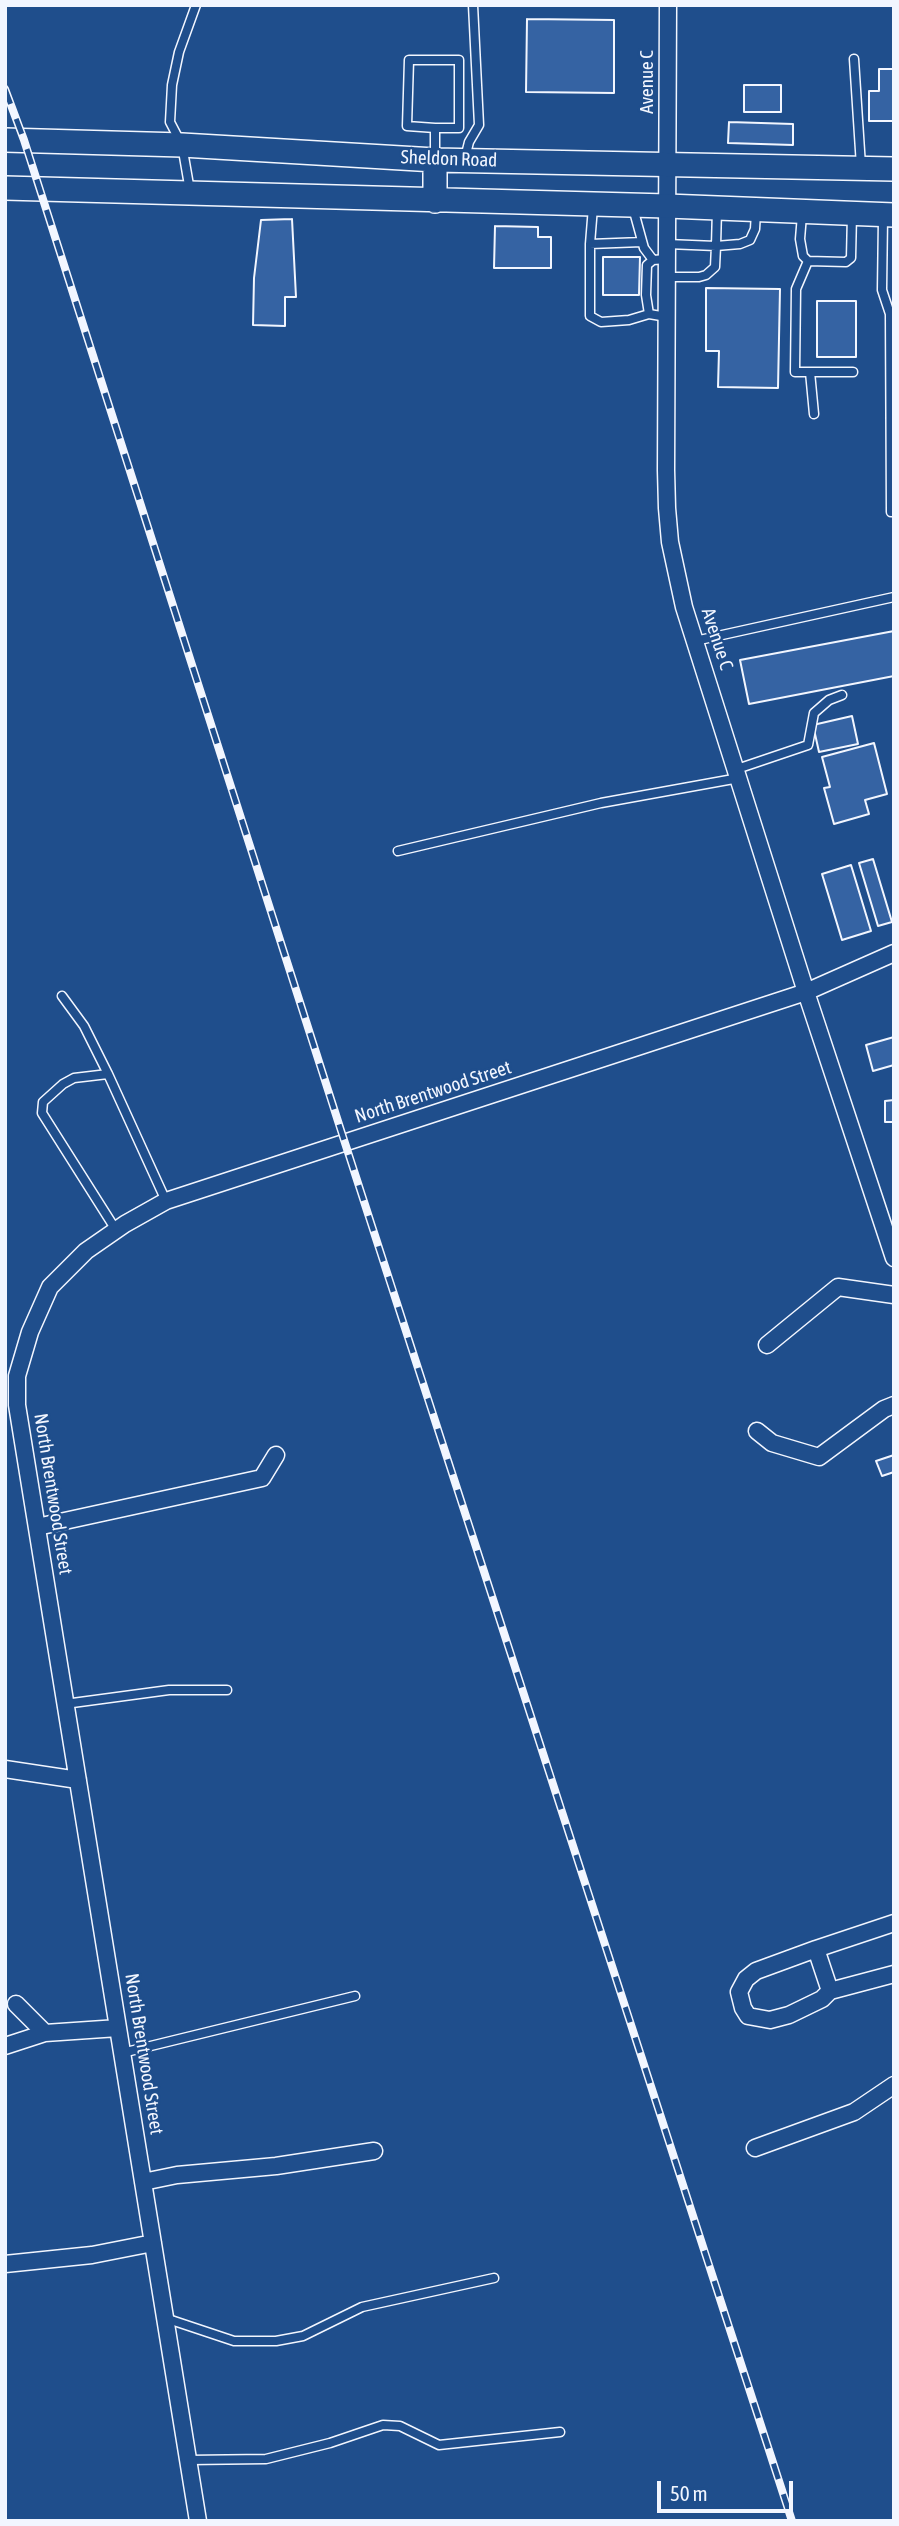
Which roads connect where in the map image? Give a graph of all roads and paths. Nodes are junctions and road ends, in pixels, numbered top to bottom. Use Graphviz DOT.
graph roads {
  1 [pos="196,5"];
  2 [pos="473,5"];
  3 [pos="668,5"];
  4 [pos="854,60"];
  5 [pos="435,128"];
  6 [pos="5,140"];
  7 [pos="182,145"];
  8 [pos="435,160"];
  9 [pos="464,160"];
  10 [pos="667,165"];
  11 [pos="861,169"];
  12 [pos="894,169"];
  13 [pos="5,188"];
  14 [pos="191,195"];
  15 [pos="435,201"];
  16 [pos="594,204"];
  17 [pos="632,205"];
  18 [pos="667,206"];
  19 [pos="717,209"];
  20 [pos="756,210"];
  21 [pos="802,212"];
  22 [pos="852,214"];
  23 [pos="888,215"];
  24 [pos="642,242"];
  25 [pos="590,244"];
  26 [pos="716,246"];
  27 [pos="662,254"];
  28 [pos="808,261"];
  29 [pos="667,277"];
  30 [pos="649,314"];
  31 [pos="892,314"];
  32 [pos="667,317"];
  33 [pos="810,372"];
  34 [pos="853,372"];
  35 [pos="814,414"];
  36 [pos="894,512"];
  37 [pos="894,597"];
  38 [pos="695,641"];
  39 [pos="842,695"];
  40 [pos="738,774"];
  41 [pos="398,851"];
  42 [pos="894,953"];
  43 [pos="806,992"];
  44 [pos="62,996"];
  45 [pos="108,1074"];
  46 [pos="166,1201"];
  47 [pos="116,1230"];
  48 [pos="894,1258"];
  49 [pos="894,1295"];
  50 [pos="766,1345"];
  51 [pos="11,1375"];
  52 [pos="894,1405"];
  53 [pos="757,1431"];
  54 [pos="276,1455"];
  55 [pos="37,1527"];
  56 [pos="227,1690"];
  57 [pos="65,1704"];
  58 [pos="5,1769"];
  59 [pos="78,1780"];
  60 [pos="894,1923"];
  61 [pos="816,1949"];
  62 [pos="894,1974"];
  63 [pos="830,1991"];
  64 [pos="355,1996"];
  65 [pos="16,2004"];
  66 [pos="118,2028"];
  67 [pos="45,2033"];
  68 [pos="5,2046"];
  69 [pos="122,2053"];
  70 [pos="894,2085"];
  71 [pos="755,2148"];
  72 [pos="374,2151"];
  73 [pos="143,2182"];
  74 [pos="153,2243"];
  75 [pos="5,2264"];
  76 [pos="494,2278"];
  77 [pos="165,2318"];
  78 [pos="560,2432"];
  79 [pos="188,2460"];
  80 [pos="198,2521"];
  1 -- 7 [label="lane"];
  2 -- 9 [label="lane"];
  3 -- 10 [label="street, Avenue C"];
  4 -- 11 [label="lane"];
  5 -- 5 [label="lane"];
  5 -- 8 [label="lane"];
  6 -- 7 [label="main road, Sheldon Road"];
  7 -- 8 [label="main road, Sheldon Road"];
  7 -- 14 [label="lane"];
  8 -- 9 [label="main road, Sheldon Road"];
  8 -- 15 [label="main road"];
  9 -- 10 [label="main road, Sheldon Road"];
  10 -- 11 [label="main road, Sheldon Road"];
  10 -- 18 [label="street, Avenue C"];
  11 -- 12 [label="main road, Sheldon Road"];
  13 -- 14 [label="main road"];
  14 -- 15 [label="main road"];
  15 -- 16 [label="main road"];
  16 -- 17 [label="main road"];
  16 -- 25 [label="lane"];
  17 -- 18 [label="main road"];
  17 -- 24 [label="lane"];
  18 -- 19 [label="main road"];
  18 -- 27 [label="street, Avenue C"];
  19 -- 20 [label="main road"];
  19 -- 26 [label="lane"];
  20 -- 21 [label="main road"];
  20 -- 26 [label="lane"];
  21 -- 22 [label="main road"];
  21 -- 28 [label="lane"];
  22 -- 23 [label="main road"];
  22 -- 28 [label="lane"];
  23 -- 31 [label="lane"];
  24 -- 25 [label="lane"];
  24 -- 27 [label="lane"];
  25 -- 30 [label="lane"];
  26 -- 27 [label="lane"];
  26 -- 29 [label="lane"];
  27 -- 29 [label="street, Avenue C"];
  27 -- 30 [label="lane"];
  28 -- 33 [label="lane"];
  29 -- 32 [label="street, Avenue C"];
  30 -- 32 [label="lane"];
  31 -- 36 [label="lane"];
  32 -- 38 [label="street, Avenue C"];
  33 -- 34 [label="lane"];
  33 -- 35 [label="lane"];
  37 -- 38 [label="lane"];
  38 -- 40 [label="street, Avenue C"];
  39 -- 40 [label="lane"];
  40 -- 41 [label="lane"];
  40 -- 43 [label="street, Avenue C"];
  42 -- 43 [label="street, North Brentwood Street"];
  43 -- 46 [label="street, North Brentwood Street"];
  43 -- 48 [label="street, Avenue C"];
  44 -- 45 [label="lane"];
  45 -- 46 [label="lane"];
  45 -- 47 [label="lane"];
  46 -- 47 [label="street, North Brentwood Street"];
  47 -- 51 [label="street, North Brentwood Street"];
  49 -- 50 [label="street"];
  51 -- 55 [label="street, North Brentwood Street"];
  52 -- 53 [label="street"];
  54 -- 55 [label="street"];
  55 -- 57 [label="street, North Brentwood Street"];
  56 -- 57 [label="lane"];
  57 -- 59 [label="street, North Brentwood Street"];
  58 -- 59 [label="street"];
  59 -- 66 [label="street, North Brentwood Street"];
  60 -- 61 [label="street"];
  61 -- 63 [label="street"];
  61 -- 63 [label="street"];
  62 -- 63 [label="street"];
  64 -- 69 [label="lane"];
  65 -- 67 [label="street"];
  66 -- 67 [label="street"];
  66 -- 69 [label="street, North Brentwood Street"];
  67 -- 68 [label="street"];
  69 -- 73 [label="street, North Brentwood Street"];
  70 -- 71 [label="street"];
  72 -- 73 [label="street"];
  73 -- 74 [label="street, North Brentwood Street"];
  74 -- 75 [label="street"];
  74 -- 77 [label="street, North Brentwood Street"];
  76 -- 77 [label="lane"];
  77 -- 79 [label="street, North Brentwood Street"];
  78 -- 79 [label="lane"];
  79 -- 80 [label="street, North Brentwood Street"];
}
